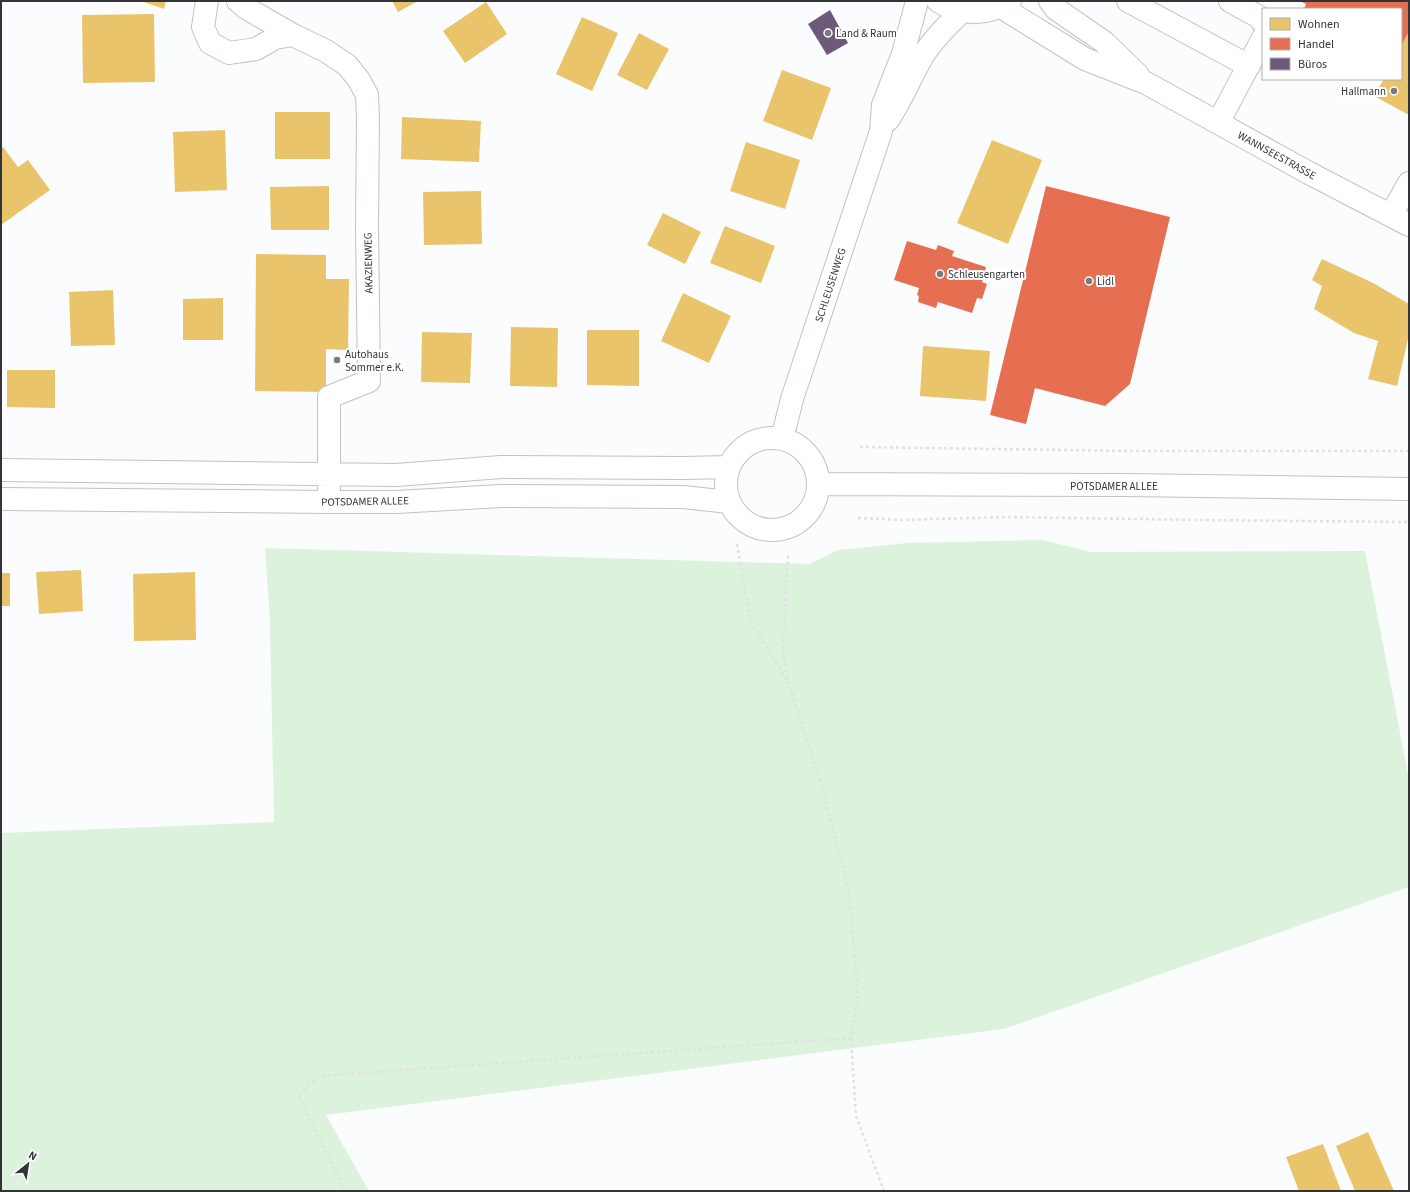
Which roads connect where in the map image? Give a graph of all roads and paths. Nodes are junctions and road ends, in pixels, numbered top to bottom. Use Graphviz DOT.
graph roads {
  1 [pos="207,1"];
  2 [pos="238,1"];
  3 [pos="917,1"];
  4 [pos="938,1"];
  5 [pos="1050,1"];
  6 [pos="1128,1"];
  7 [pos="1230,1"];
  8 [pos="1006,4"];
  9 [pos="961,12"];
  10 [pos="1262,20"];
  11 [pos="293,35"];
  12 [pos="1262,40"];
  13 [pos="1249,66"];
  14 [pos="1146,83"];
  15 [pos="1218,123"];
  16 [pos="881,131"];
  17 [pos="1409,183"];
  18 [pos="1400,220"];
  19 [pos="782,439"];
  20 [pos="860,447"];
  21 [pos="1409,451"];
  22 [pos="729,467"];
  23 [pos="1,470"];
  24 [pos="329,475"];
  25 [pos="818,484"];
  26 [pos="1409,489"];
  27 [pos="1,499"];
  28 [pos="329,502"];
  29 [pos="729,502"];
  30 [pos="858,518"];
  31 [pos="1409,522"];
  32 [pos="737,544"];
  33 [pos="788,553"];
  34 [pos="788,681"];
  35 [pos="852,1038"];
  36 [pos="345,1191"];
  37 [pos="884,1191"];
  1 -- 11 [label="street"];
  2 -- 11 [label="street, AKAZIENWEG"];
  3 -- 16 [label="street, SCHLEUSENWEG"];
  4 -- 9 [label="street"];
  5 -- 14 [label="street, WANNSEESTRASSE"];
  6 -- 13 [label="street"];
  7 -- 10 [label="street"];
  8 -- 9 [label="street"];
  8 -- 14 [label="street, WANNSEESTRASSE"];
  9 -- 16 [label="street, SCHLEUSENWEG"];
  11 -- 24 [label="street, AKAZIENWEG"];
  12 -- 13 [label="street"];
  13 -- 15 [label="street"];
  14 -- 15 [label="street, WANNSEESTRASSE"];
  15 -- 18 [label="street, WANNSEESTRASSE"];
  16 -- 19 [label="street, SCHLEUSENWEG"];
  17 -- 18 [label="street"];
  19 -- 22 [label="street"];
  19 -- 25 [label="street"];
  20 -- 21 [label="path"];
  22 -- 24 [label="street"];
  22 -- 29 [label="street"];
  23 -- 24 [label="street"];
  24 -- 28 [label="street, AKAZIENWEG"];
  25 -- 26 [label="street, POTSDAMER ALLEE"];
  25 -- 29 [label="street"];
  27 -- 28 [label="street, POTSDAMER ALLEE"];
  28 -- 29 [label="street, POTSDAMER ALLEE"];
  30 -- 31 [label="path"];
  32 -- 34 [label="path"];
  33 -- 34 [label="path"];
  34 -- 35 [label="path"];
  35 -- 36 [label="path"];
  35 -- 37 [label="path"];
}
